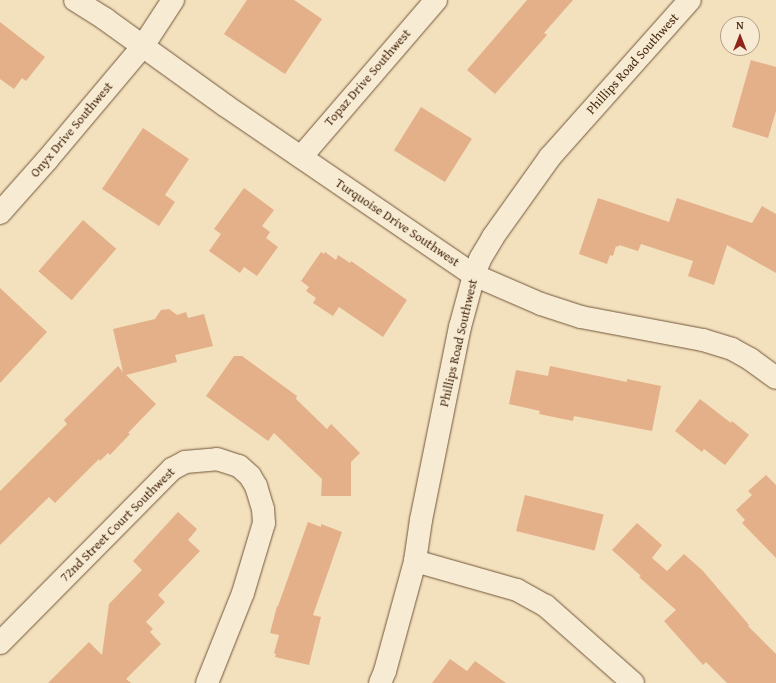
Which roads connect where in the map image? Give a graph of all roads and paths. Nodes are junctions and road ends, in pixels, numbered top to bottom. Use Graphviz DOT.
graph roads {
  1 [pos="74,0"];
  2 [pos="173,0"];
  3 [pos="436,0"];
  4 [pos="690,0"];
  5 [pos="143,46"];
  6 [pos="301,157"];
  7 [pos="0,213"];
  8 [pos="474,275"];
  9 [pos="776,378"];
  10 [pos="415,561"];
  11 [pos="0,643"];
  12 [pos="214,681"];
  13 [pos="380,683"];
  14 [pos="633,683"];
  1 -- 5 [label="street, Turquoise Drive Southwest"];
  2 -- 5 [label="street, Onyx Drive Southwest"];
  3 -- 6 [label="street, Topaz Drive Southwest"];
  4 -- 8 [label="street, Phillips Road Southwest"];
  5 -- 6 [label="street, Turquoise Drive Southwest"];
  5 -- 7 [label="street, Onyx Drive Southwest"];
  6 -- 8 [label="street, Turquoise Drive Southwest"];
  8 -- 9 [label="street, Turquoise Drive Southwest"];
  8 -- 10 [label="street, Phillips Road Southwest"];
  10 -- 13 [label="street, Phillips Road Southwest"];
  10 -- 14 [label="street"];
  11 -- 12 [label="street, 72nd Street Court Southwest"];
}
